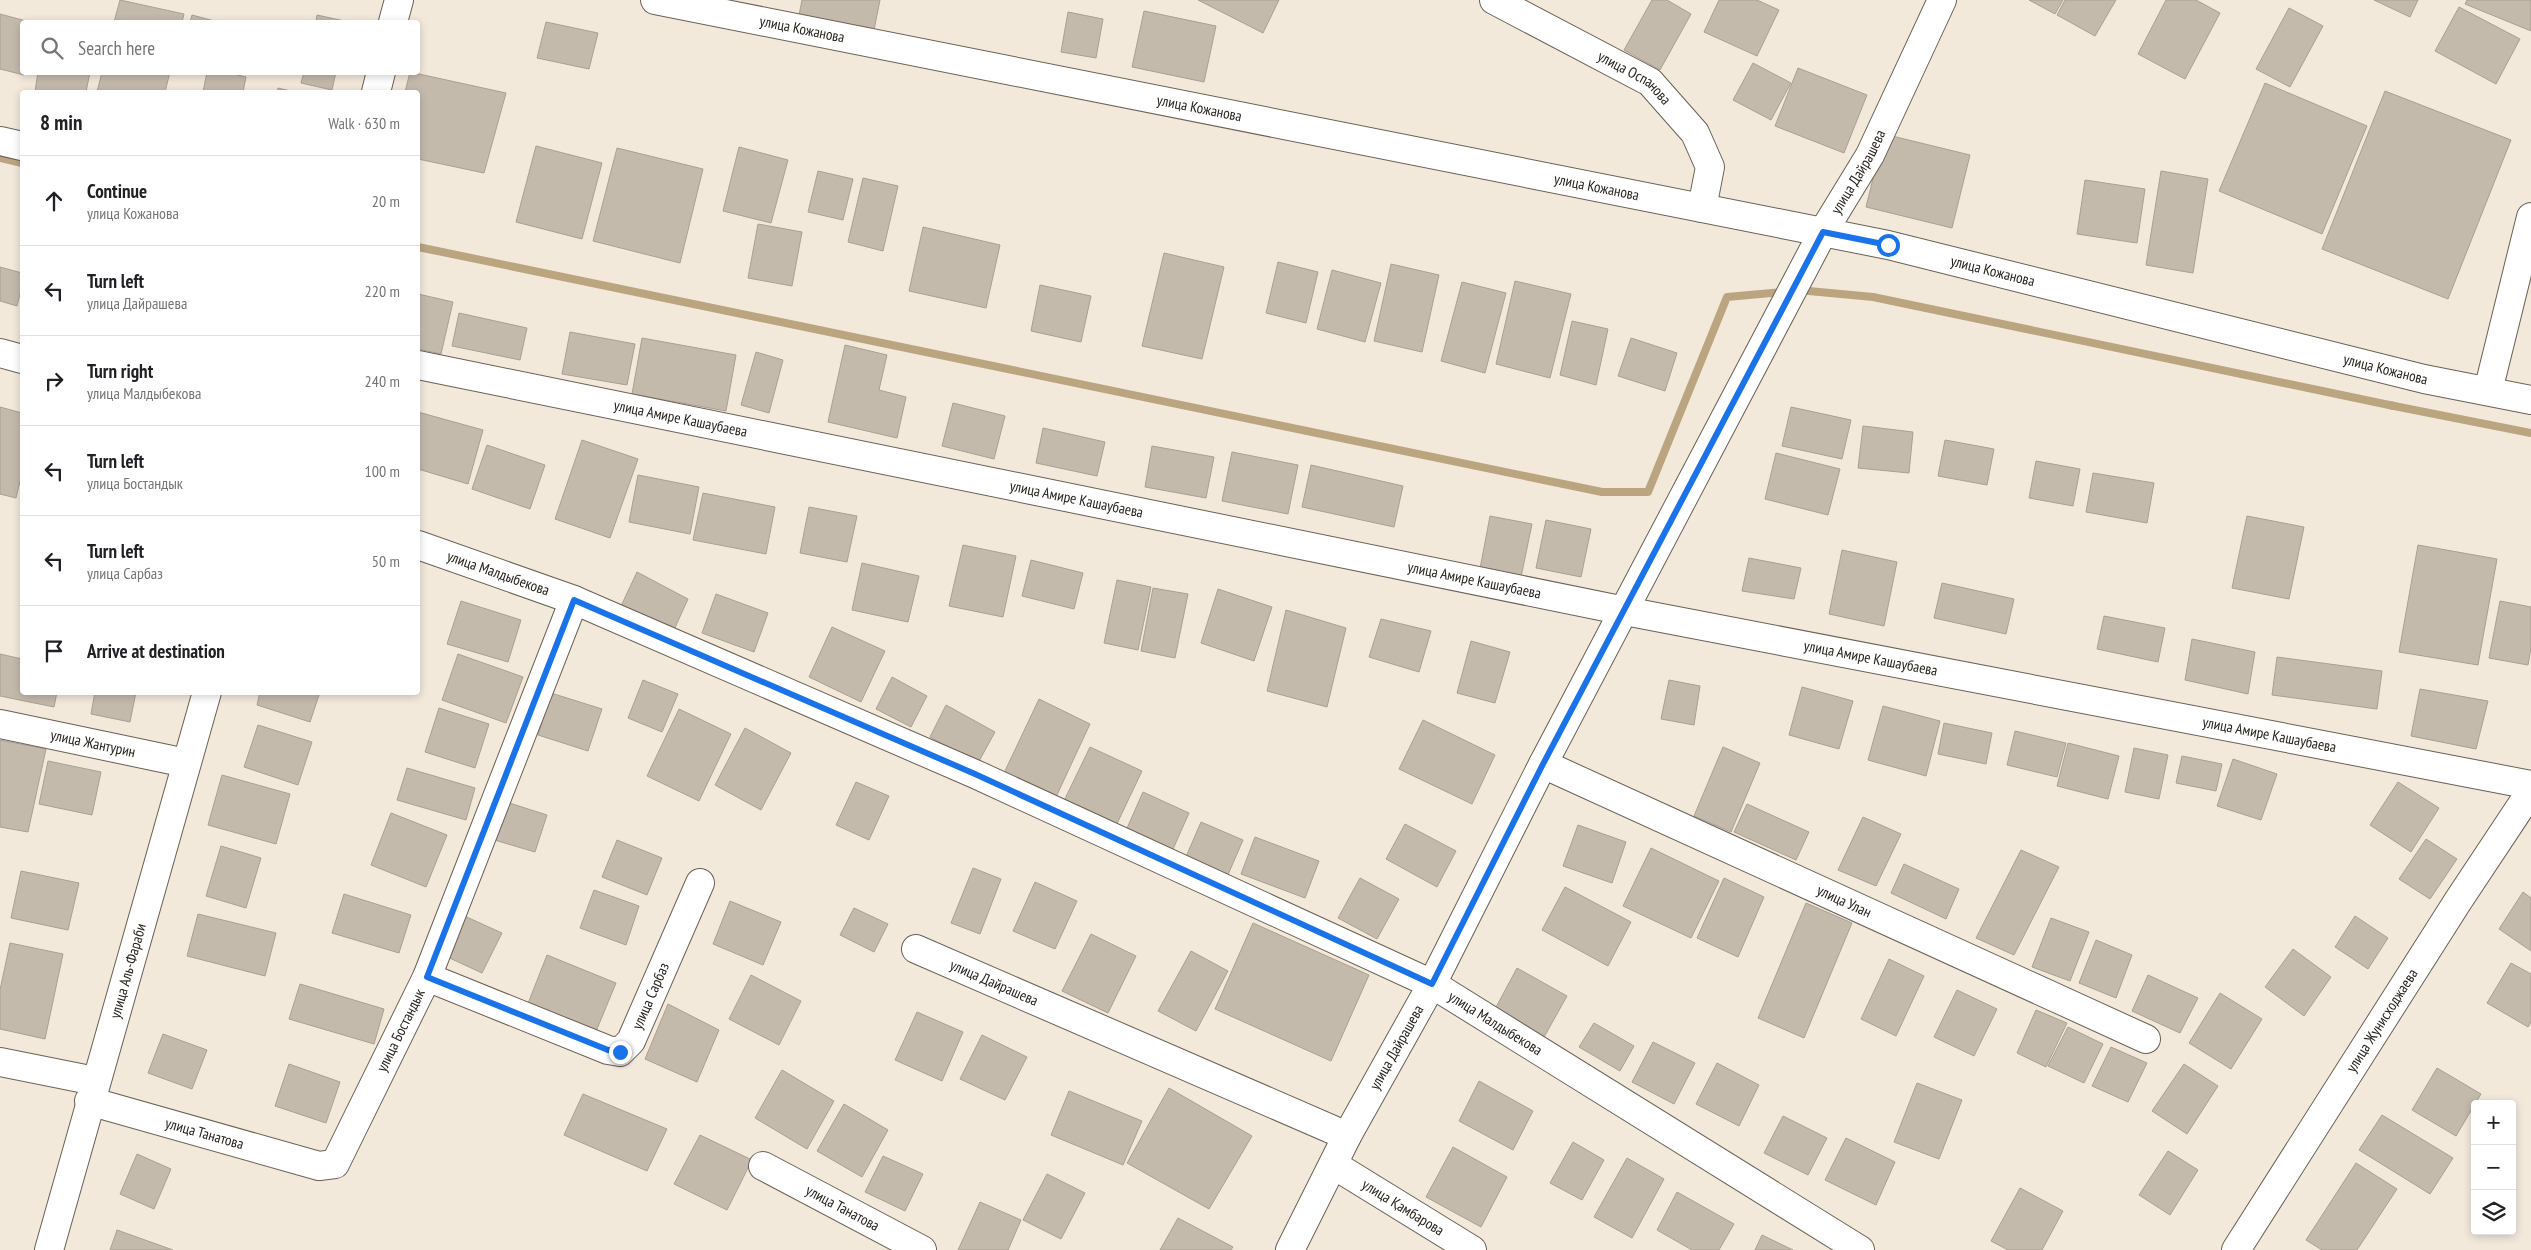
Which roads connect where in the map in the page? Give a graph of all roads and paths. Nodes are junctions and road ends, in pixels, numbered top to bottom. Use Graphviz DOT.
graph roads {
  1 [pos="399,0"];
  2 [pos="656,0"];
  3 [pos="1494,0"];
  4 [pos="1942,0"];
  5 [pos="394,20"];
  6 [pos="380,75"];
  7 [pos="376,90"];
  8 [pos="0,141"];
  9 [pos="20,146"];
  10 [pos="1702,208"];
  11 [pos="2531,216"];
  12 [pos="1823,232"];
  13 [pos="0,353"];
  14 [pos="20,358"];
  15 [pos="420,365"];
  16 [pos="2488,391"];
  17 [pos="2531,400"];
  18 [pos="420,546"];
  19 [pos="574,600"];
  20 [pos="1625,611"];
  21 [pos="206,695"];
  22 [pos="0,724"];
  23 [pos="186,762"];
  24 [pos="1543,764"];
  25 [pos="2531,785"];
  26 [pos="2531,791"];
  27 [pos="700,883"];
  28 [pos="916,949"];
  29 [pos="427,977"];
  30 [pos="1432,984"];
  31 [pos="2146,1039"];
  32 [pos="0,1062"];
  33 [pos="92,1091"];
  34 [pos="1347,1136"];
  35 [pos="1334,1165"];
  36 [pos="319,1166"];
  37 [pos="763,1166"];
  38 [pos="48,1250"];
  39 [pos="922,1250"];
  40 [pos="1290,1250"];
  41 [pos="1472,1250"];
  42 [pos="1860,1250"];
  43 [pos="2236,1250"];
  1 -- 5 [label="street"];
  2 -- 10 [label="street, улица Кожанова"];
  3 -- 10 [label="street, улица Оспанова"];
  4 -- 12 [label="street, улица Дайрашева"];
  6 -- 7 [label="street"];
  8 -- 9 [label="street"];
  10 -- 12 [label="street, улица Кожанова"];
  11 -- 16 [label="street"];
  12 -- 16 [label="street, улица Кожанова"];
  12 -- 20 [label="street, улица Дайрашева"];
  13 -- 14 [label="street"];
  15 -- 20 [label="street, улица Амире Кашаубаева"];
  16 -- 17 [label="street, улица Кожанова"];
  18 -- 19 [label="street, улица Малдыбекова"];
  19 -- 29 [label="street, улица Бостандык"];
  19 -- 30 [label="street, улица Малдыбекова"];
  20 -- 24 [label="street, улица Дайрашева"];
  20 -- 25 [label="street, улица Амире Кашаубаева"];
  21 -- 23 [label="street, улица Аль-Фараби"];
  22 -- 23 [label="street, улица Жантурин"];
  23 -- 33 [label="street, улица Аль-Фараби"];
  24 -- 30 [label="street, улица Дайрашева"];
  24 -- 31 [label="street, улица Улан"];
  26 -- 43 [label="street, улица Жунисходжаева"];
  27 -- 29 [label="street, улица Сарбаз"];
  28 -- 34 [label="street, улица Дайрашева"];
  29 -- 36 [label="street, улица Бостандык"];
  30 -- 34 [label="street, улица Дайрашева"];
  30 -- 42 [label="street, улица Малдыбекова"];
  32 -- 33 [label="street, улица Танатова"];
  33 -- 36 [label="street, улица Танатова"];
  33 -- 38 [label="street, улица Аль-Фараби"];
  34 -- 35 [label="street, улица Дайрашева"];
  35 -- 40 [label="street, улица Дайрашева"];
  35 -- 41 [label="street, улица Қамбарова"];
  37 -- 39 [label="street, улица Танатова"];
}
